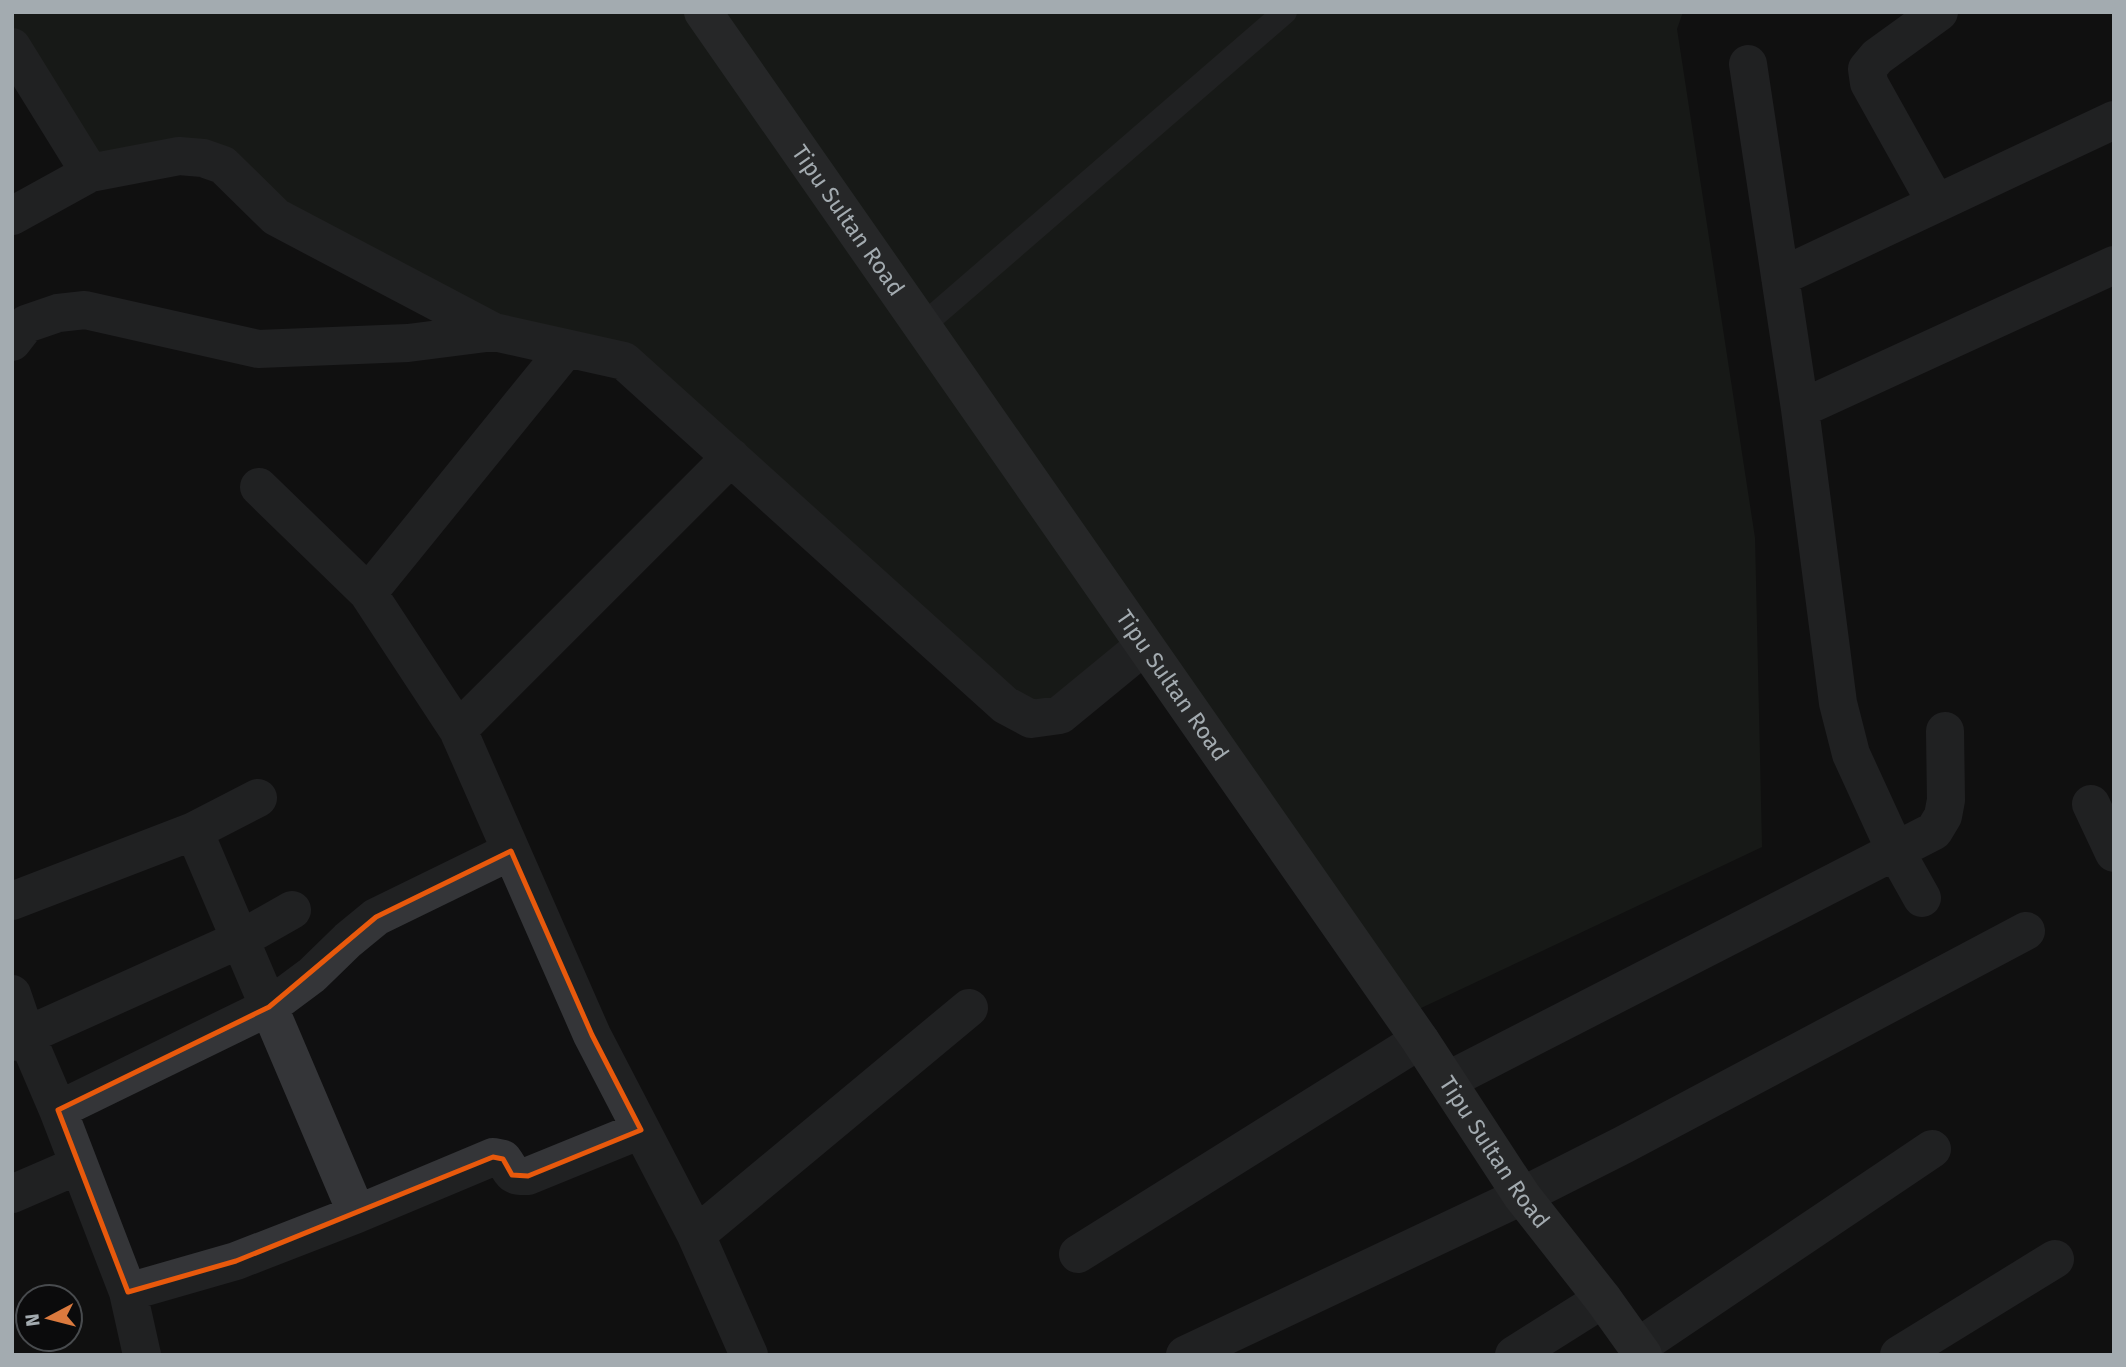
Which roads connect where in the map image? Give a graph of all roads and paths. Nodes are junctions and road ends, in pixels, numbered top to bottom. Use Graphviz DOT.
graph roads {
  1 [pos="703,12"];
  2 [pos="1285,12"];
  3 [pos="1939,12"];
  4 [pos="14,53"];
  5 [pos="1748,64"];
  6 [pos="2114,120"];
  7 [pos="90,173"];
  8 [pos="1936,203"];
  9 [pos="12,216"];
  10 [pos="2114,265"];
  11 [pos="1780,277"];
  12 [pos="921,327"];
  13 [pos="494,332"];
  14 [pos="12,342"];
  15 [pos="566,349"];
  16 [pos="1800,409"];
  17 [pos="731,457"];
  18 [pos="259,487"];
  19 [pos="368,593"];
  20 [pos="1144,646"];
  21 [pos="458,730"];
  22 [pos="1945,731"];
  23 [pos="258,798"];
  24 [pos="2091,804"];
  25 [pos="194,831"];
  26 [pos="1895,850"];
  27 [pos="511,851"];
  28 [pos="2114,853"];
  29 [pos="1922,898"];
  30 [pos="12,901"];
  31 [pos="292,910"];
  32 [pos="2026,931"];
  33 [pos="241,939"];
  34 [pos="12,994"];
  35 [pos="269,1007"];
  36 [pos="968,1008"];
  37 [pos="19,1039"];
  38 [pos="1420,1040"];
  39 [pos="1447,1081"];
  40 [pos="58,1110"];
  41 [pos="641,1130"];
  42 [pos="1932,1149"];
  43 [pos="79,1165"];
  44 [pos="12,1194"];
  45 [pos="1522,1196"];
  46 [pos="357,1214"];
  47 [pos="696,1235"];
  48 [pos="1079,1254"];
  49 [pos="2055,1259"];
  50 [pos="128,1292"];
  51 [pos="1604,1299"];
  52 [pos="1641,1351"];
  53 [pos="142,1355"];
  54 [pos="749,1355"];
  55 [pos="1185,1355"];
  56 [pos="1514,1355"];
  57 [pos="1899,1355"];
  1 -- 12 [label="main road, Tipu Sultan Road"];
  2 -- 12 [label="lane"];
  3 -- 8 [label="street"];
  4 -- 7 [label="street"];
  5 -- 11 [label="street"];
  6 -- 8 [label="street"];
  7 -- 9 [label="street"];
  7 -- 13 [label="street"];
  8 -- 11 [label="street"];
  10 -- 16 [label="street"];
  11 -- 16 [label="street"];
  12 -- 20 [label="main road, Tipu Sultan Road"];
  13 -- 14 [label="street"];
  13 -- 15 [label="street"];
  15 -- 17 [label="street"];
  15 -- 19 [label="street"];
  16 -- 26 [label="street"];
  17 -- 20 [label="street"];
  17 -- 21 [label="street"];
  18 -- 19 [label="street"];
  19 -- 21 [label="street"];
  20 -- 38 [label="main road, Tipu Sultan Road"];
  21 -- 27 [label="street"];
  22 -- 26 [label="street"];
  23 -- 25 [label="street"];
  24 -- 28 [label="street"];
  25 -- 30 [label="street"];
  25 -- 33 [label="street"];
  26 -- 29 [label="street"];
  26 -- 39 [label="street"];
  27 -- 35 [label="street"];
  27 -- 41 [label="street"];
  31 -- 33 [label="street"];
  32 -- 45 [label="street"];
  33 -- 35 [label="street"];
  33 -- 37 [label="street"];
  34 -- 37 [label="street"];
  35 -- 40 [label="street"];
  35 -- 46 [label="street"];
  36 -- 47 [label="street"];
  37 -- 40 [label="street"];
  38 -- 39 [label="main road, Tipu Sultan Road"];
  38 -- 48 [label="street"];
  39 -- 45 [label="main road, Tipu Sultan Road"];
  40 -- 43 [label="street"];
  41 -- 46 [label="street"];
  41 -- 47 [label="street"];
  42 -- 52 [label="street"];
  43 -- 44 [label="street"];
  43 -- 50 [label="street"];
  45 -- 51 [label="main road, Tipu Sultan Road"];
  45 -- 55 [label="street"];
  46 -- 50 [label="street"];
  47 -- 54 [label="street"];
  49 -- 57 [label="street"];
  50 -- 53 [label="street"];
  51 -- 52 [label="main road, Tipu Sultan Road"];
  51 -- 56 [label="street"];
}
